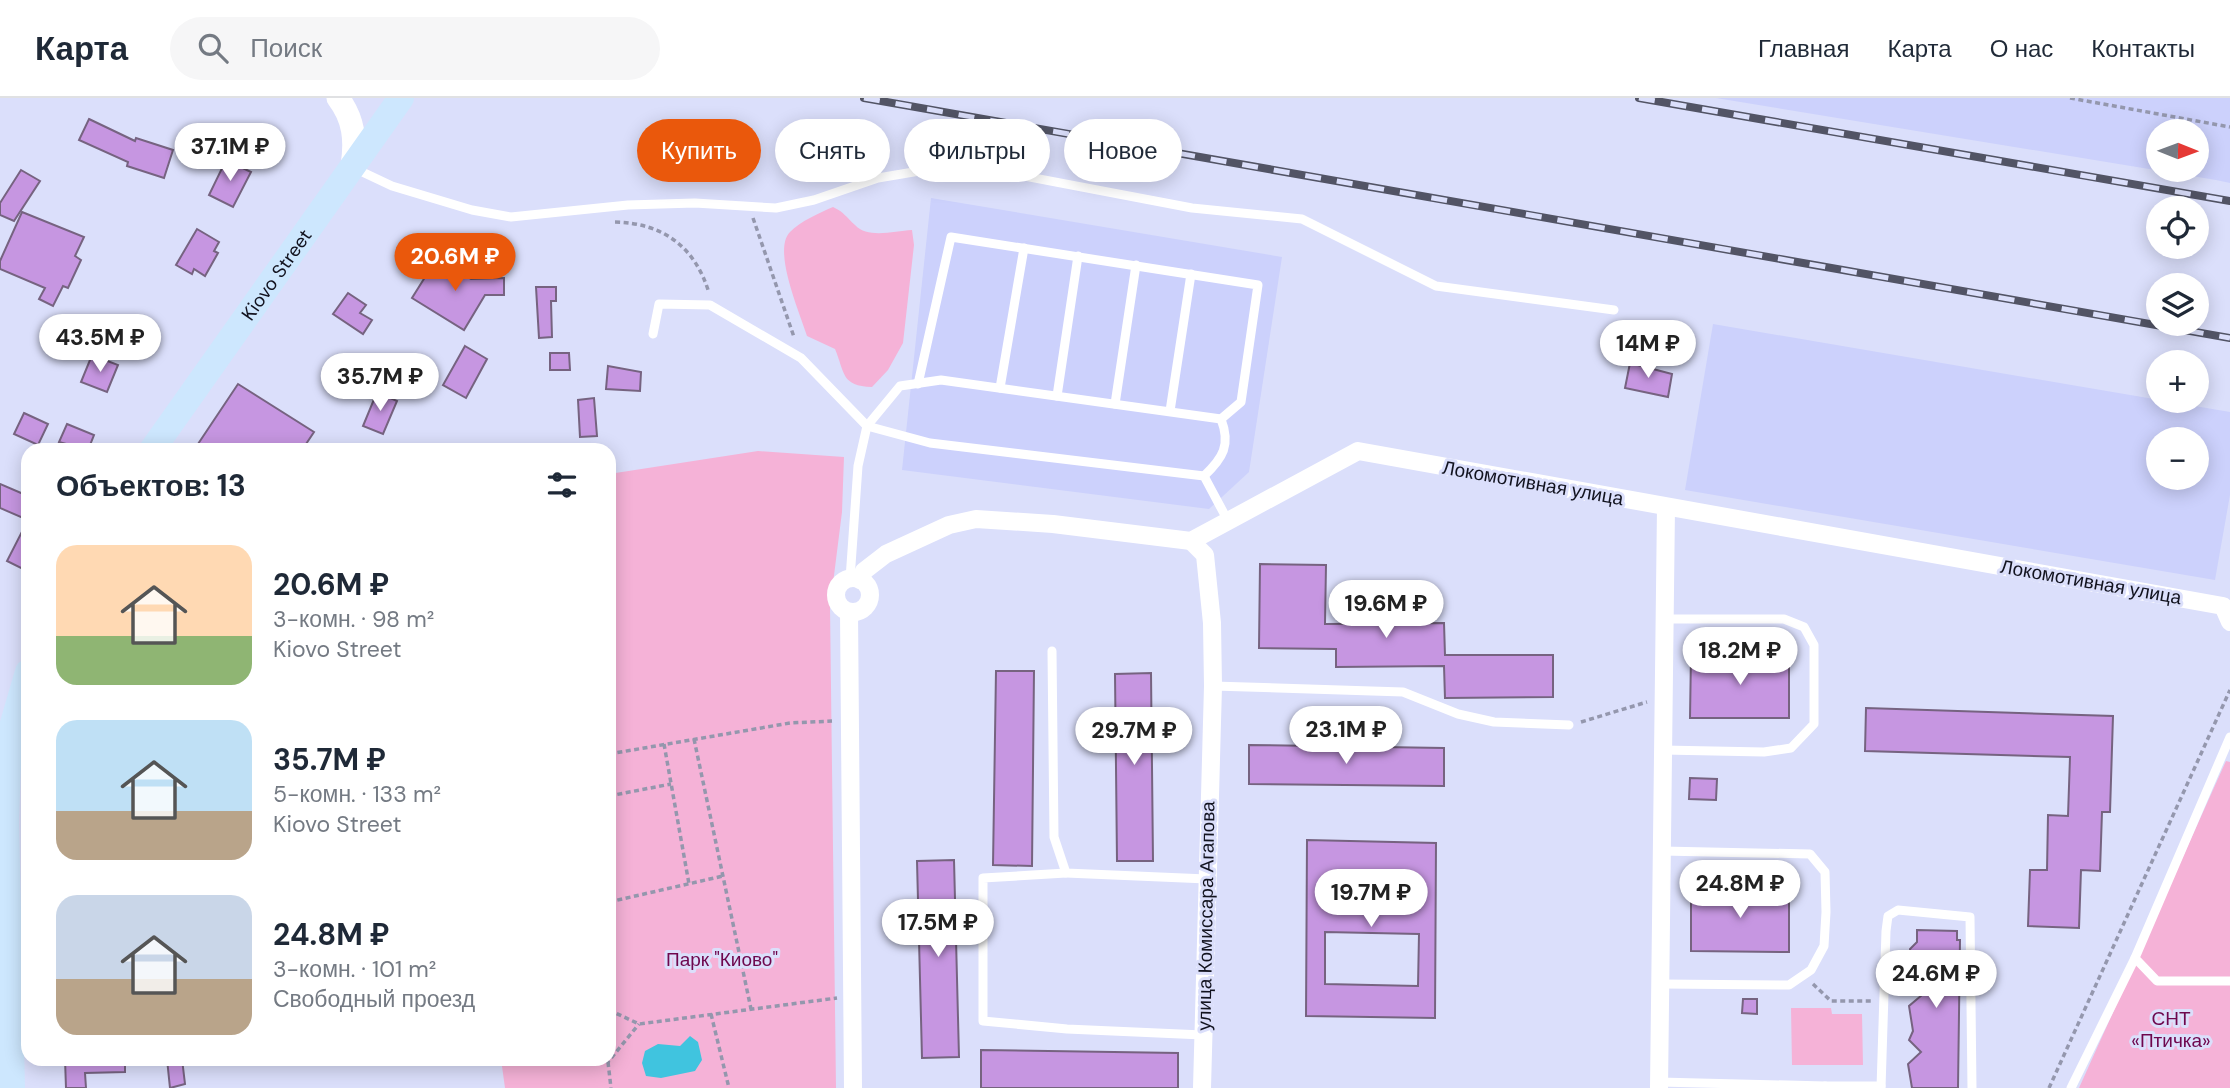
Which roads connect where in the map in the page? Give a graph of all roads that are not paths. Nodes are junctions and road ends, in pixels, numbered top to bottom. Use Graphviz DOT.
graph roads {
  1 [pos="338,98"];
  2 [pos="401,98"];
  3 [pos="352,166"];
  4 [pos="1024,248"];
  5 [pos="1078,256"];
  6 [pos="1136,265"];
  7 [pos="1191,274"];
  8 [pos="1614,310"];
  9 [pos="653,334"];
  10 [pos="918,384"];
  11 [pos="1000,388"];
  12 [pos="1057,396"];
  13 [pos="1115,404"];
  14 [pos="1170,411"];
  15 [pos="1221,419"];
  16 [pos="867,426"];
  17 [pos="157,443"];
  18 [pos="1204,476"];
  19 [pos="1666,507"];
  20 [pos="1228,521"];
  21 [pos="1191,541"];
  22 [pos="855,579"];
  23 [pos="849,612"];
  24 [pos="1665,619"];
  25 [pos="2230,622"];
  26 [pos="1052,652"];
  27 [pos="1213,686"];
  28 [pos="21,717"];
  29 [pos="1569,725"];
  30 [pos="2230,737"];
  31 [pos="2228,749"];
  32 [pos="1661,750"];
  33 [pos="1662,851"];
  34 [pos="1066,873"];
  35 [pos="1207,879"];
  36 [pos="2135,958"];
  37 [pos="2230,982"];
  38 [pos="1662,984"];
  39 [pos="1203,1035"];
  40 [pos="1659,1085"];
  41 [pos="1825,1087"];
  42 [pos="1881,1087"];
  43 [pos="12,1088"];
  44 [pos="853,1088"];
  45 [pos="1202,1088"];
  46 [pos="1972,1088"];
  47 [pos="2071,1088"];
  1 -- 3 [label="street"];
  2 -- 3 [label="main road, Kiovo Street"];
  3 -- 8 [label="lane"];
  3 -- 17 [label="main road, Kiovo Street"];
  4 -- 5 [label="lane"];
  4 -- 10 [label="lane"];
  4 -- 11 [label="lane"];
  5 -- 6 [label="lane"];
  5 -- 12 [label="lane"];
  6 -- 7 [label="lane"];
  6 -- 13 [label="lane"];
  7 -- 14 [label="lane"];
  7 -- 15 [label="lane"];
  9 -- 16 [label="lane"];
  10 -- 11 [label="lane"];
  10 -- 16 [label="lane"];
  11 -- 12 [label="lane"];
  12 -- 13 [label="lane"];
  13 -- 14 [label="lane"];
  14 -- 15 [label="lane"];
  15 -- 18 [label="lane"];
  16 -- 18 [label="lane"];
  16 -- 22 [label="lane"];
  18 -- 20 [label="lane"];
  19 -- 20 [label="street, Локомотивная улица"];
  19 -- 24 [label="street"];
  19 -- 25 [label="street, Локомотивная улица"];
  20 -- 21 [label="street, Локомотивная улица"];
  21 -- 22 [label="street"];
  21 -- 27 [label="street, улица Комиссара Агапова"];
  22 -- 23 [label="street"];
  22 -- 23 [label="street"];
  23 -- 44 [label="street"];
  24 -- 32 [label="street"];
  24 -- 32 [label="lane"];
  26 -- 34 [label="lane"];
  27 -- 29 [label="lane"];
  27 -- 35 [label="street, улица Комиссара Агапова"];
  28 -- 43 [label="main road"];
  30 -- 31 [label="lane"];
  31 -- 36 [label="lane"];
  32 -- 33 [label="street"];
  33 -- 38 [label="street"];
  33 -- 38 [label="lane"];
  34 -- 35 [label="lane"];
  34 -- 39 [label="lane"];
  35 -- 39 [label="street, улица Комиссара Агапова"];
  36 -- 37 [label="lane"];
  36 -- 47 [label="lane"];
  38 -- 40 [label="street"];
  39 -- 45 [label="street, улица Комиссара Агапова"];
  40 -- 41 [label="lane"];
  41 -- 42 [label="lane"];
  42 -- 46 [label="lane"];
}
